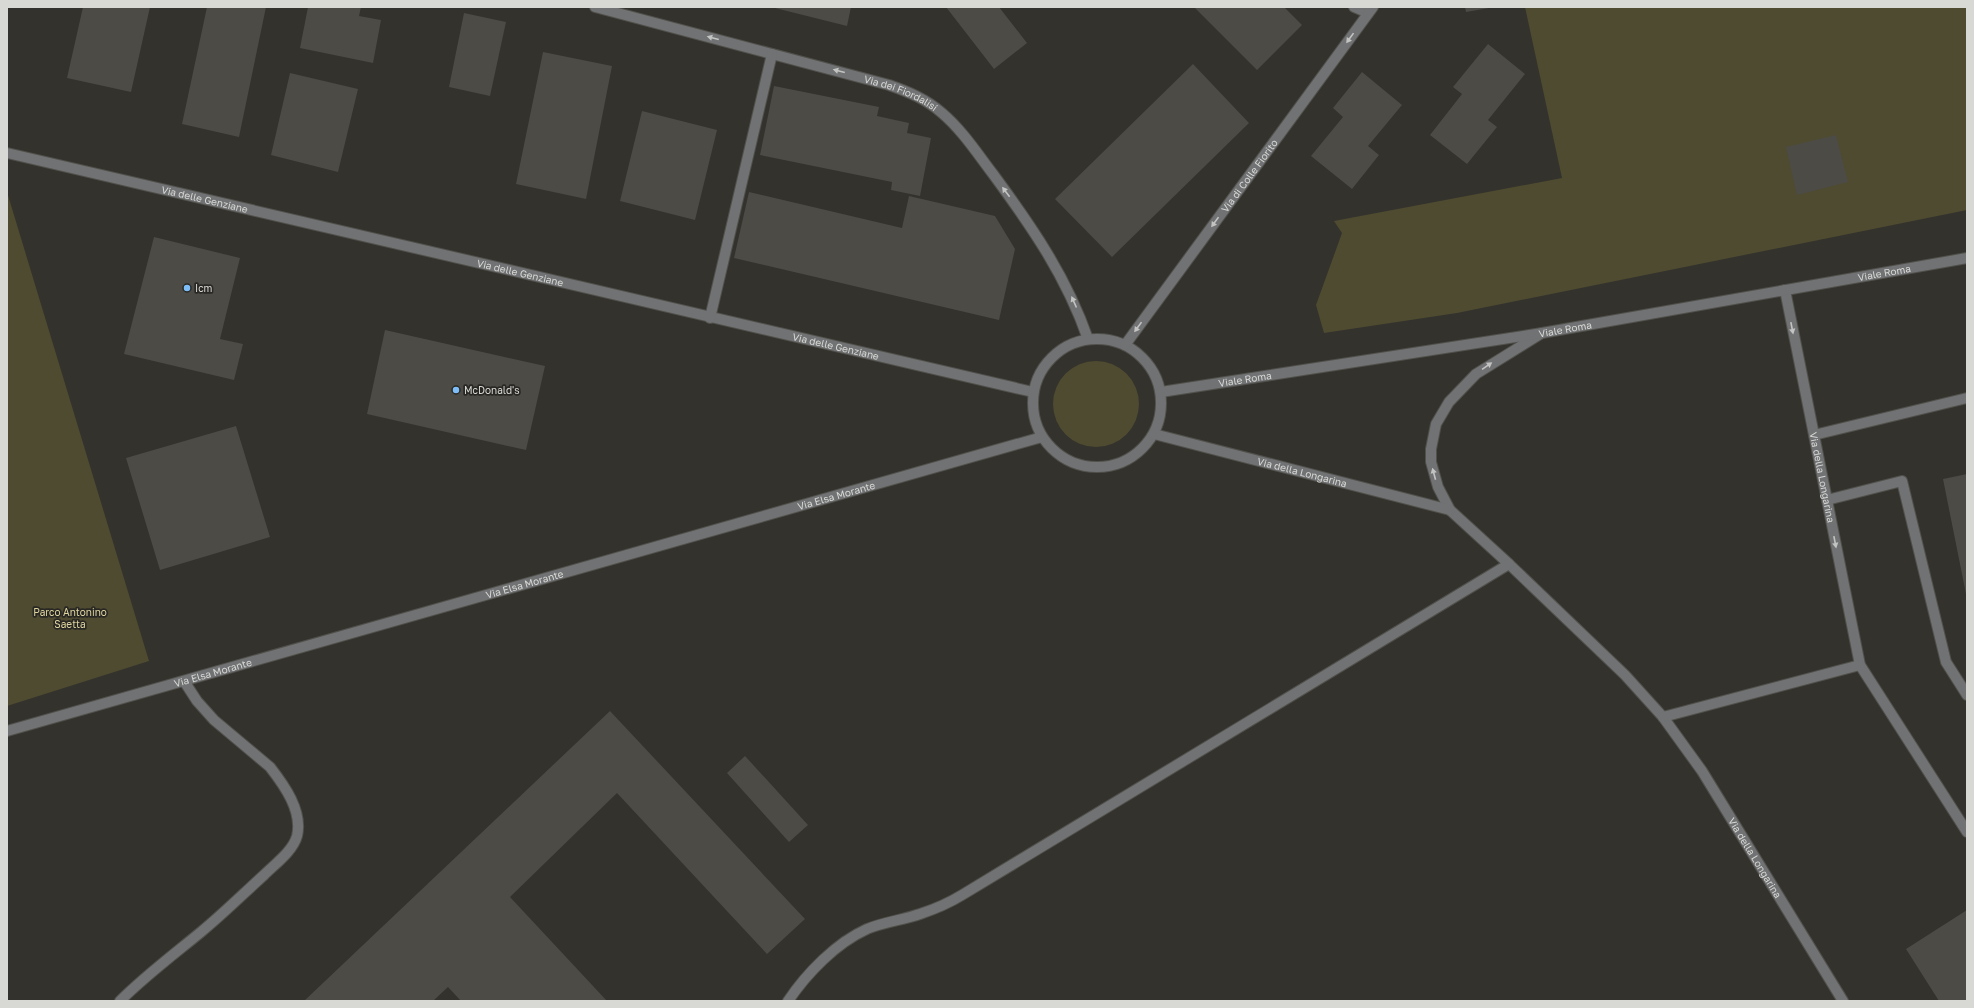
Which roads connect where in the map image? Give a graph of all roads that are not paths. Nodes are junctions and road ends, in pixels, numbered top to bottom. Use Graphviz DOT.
graph roads {
  1 [pos="595,7"];
  2 [pos="1354,7"];
  3 [pos="1371,10"];
  4 [pos="772,54"];
  5 [pos="7,152"];
  6 [pos="1967,258"];
  7 [pos="1785,290"];
  8 [pos="710,318"];
  9 [pos="1542,333"];
  10 [pos="1088,339"];
  11 [pos="1125,344"];
  12 [pos="1033,392"];
  13 [pos="1161,392"];
  14 [pos="1967,398"];
  15 [pos="1154,434"];
  16 [pos="1814,435"];
  17 [pos="1042,437"];
  18 [pos="1827,500"];
  19 [pos="1450,510"];
  20 [pos="1509,564"];
  21 [pos="1860,665"];
  22 [pos="184,681"];
  23 [pos="1967,695"];
  24 [pos="1663,717"];
  25 [pos="7,732"];
  26 [pos="1967,832"];
  27 [pos="120,1001"];
  28 [pos="788,1001"];
  29 [pos="1843,1001"];
  4 -- 1 [label="street, Via dei Fiordalisi, one-way"];
  2 -- 3 [label="street"];
  3 -- 11 [label="street, Via di Colle Fiorito, one-way"];
  4 -- 8 [label="street"];
  10 -- 4 [label="street, Via dei Fiordalisi, one-way"];
  5 -- 8 [label="street, Via delle Genziane"];
  6 -- 7 [label="street, Viale Roma"];
  7 -- 9 [label="street, Viale Roma"];
  7 -- 16 [label="street, Via della Longarina, one-way"];
  8 -- 12 [label="street, Via delle Genziane"];
  9 -- 13 [label="street, Viale Roma"];
  19 -- 9 [label="street, Via della Longarina, one-way"];
  10 -- 11 [label="street"];
  10 -- 12 [label="street"];
  11 -- 13 [label="street"];
  12 -- 17 [label="street"];
  13 -- 15 [label="street"];
  14 -- 16 [label="street"];
  15 -- 17 [label="street"];
  15 -- 19 [label="street, Via della Longarina"];
  16 -- 18 [label="street, Via della Longarina"];
  17 -- 22 [label="street, Via Elsa Morante"];
  18 -- 21 [label="street, Via della Longarina, one-way"];
  18 -- 23 [label="street"];
  19 -- 20 [label="street, Via della Longarina"];
  20 -- 24 [label="street, Via della Longarina"];
  20 -- 28 [label="street"];
  21 -- 24 [label="street"];
  21 -- 26 [label="street, Via della Longarina"];
  22 -- 25 [label="street, Via Elsa Morante"];
  22 -- 27 [label="street"];
  24 -- 29 [label="street, Via della Longarina"];
}
